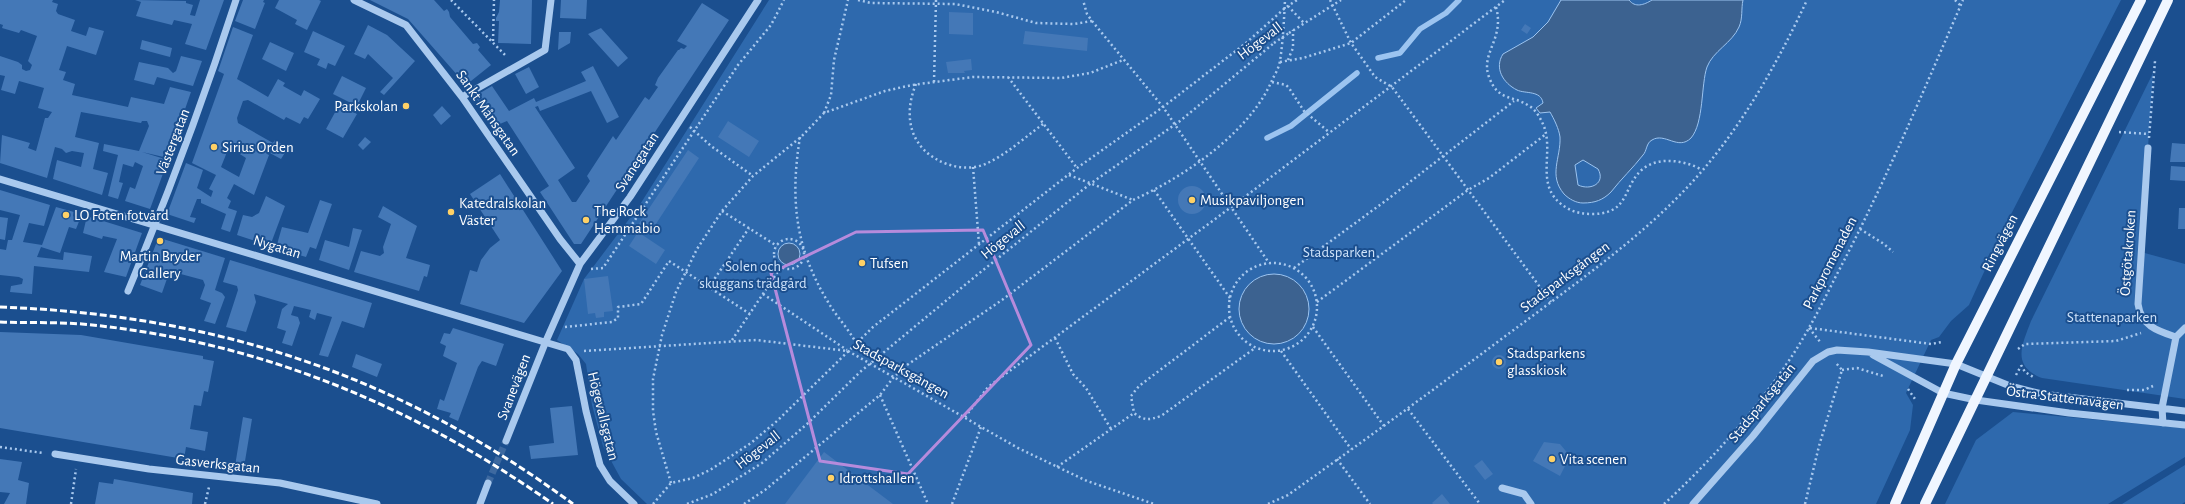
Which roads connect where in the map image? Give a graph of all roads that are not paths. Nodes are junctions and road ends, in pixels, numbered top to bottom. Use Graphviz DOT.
graph roads {
  1 [pos="236,0"];
  2 [pos="354,0"];
  3 [pos="551,0"];
  4 [pos="758,0"];
  5 [pos="2141,0"];
  6 [pos="2168,0"];
  7 [pos="462,96"];
  8 [pos="2148,148"];
  9 [pos="0,179"];
  10 [pos="156,224"];
  11 [pos="580,264"];
  12 [pos="128,291"];
  13 [pos="2185,328"];
  14 [pos="2176,337"];
  15 [pos="546,341"];
  16 [pos="1868,352"];
  17 [pos="1956,364"];
  18 [pos="1986,377"];
  19 [pos="1944,393"];
  20 [pos="1976,400"];
  21 [pos="2162,408"];
  22 [pos="2185,410"];
  23 [pos="2163,423"];
  24 [pos="2185,424"];
  25 [pos="506,441"];
  26 [pos="55,454"];
  27 [pos="488,483"];
  28 [pos="1502,488"];
  29 [pos="377,504"];
  30 [pos="480,504"];
  31 [pos="634,504"];
  32 [pos="1531,504"];
  33 [pos="1692,504"];
  34 [pos="1895,504"];
  35 [pos="1925,504"];
  1 -- 10 [label="street, Västergatan"];
  2 -- 7 [label="street, Sankt Månsgatan"];
  3 -- 7 [label="street"];
  4 -- 11 [label="street, Svanegatan"];
  5 -- 17 [label="main road, Ringvägen"];
  6 -- 18 [label="main road"];
  7 -- 11 [label="street, Sankt Månsgatan"];
  8 -- 14 [label="street, Östgötakroken"];
  9 -- 10 [label="street, Nygatan"];
  10 -- 12 [label="street, Västergatan"];
  10 -- 15 [label="street, Nygatan"];
  11 -- 15 [label="street, Svanegatan"];
  13 -- 14 [label="street"];
  14 -- 21 [label="street"];
  15 -- 25 [label="street, Svanevägen"];
  15 -- 31 [label="street, Högevallsgatan"];
  16 -- 17 [label="street, Stadsparksgatan"];
  16 -- 19 [label="street, Stadsparksgatan"];
  16 -- 33 [label="street, Stadsparksgatan"];
  17 -- 18 [label="street, Östra Stattenavägen"];
  17 -- 19 [label="main road, Ringvägen"];
  18 -- 20 [label="main road"];
  18 -- 21 [label="street, Östra Stattenavägen"];
  19 -- 20 [label="street, Östra Stattenavägen"];
  19 -- 34 [label="main road, Ringvägen"];
  20 -- 23 [label="street, Östra Stattenavägen"];
  20 -- 35 [label="main road"];
  21 -- 22 [label="street, Östra Stattenavägen"];
  21 -- 23 [label="street"];
  23 -- 24 [label="street, Östra Stattenavägen"];
  26 -- 29 [label="street, Gasverksgatan"];
  27 -- 30 [label="street"];
  28 -- 32 [label="street"];
}
